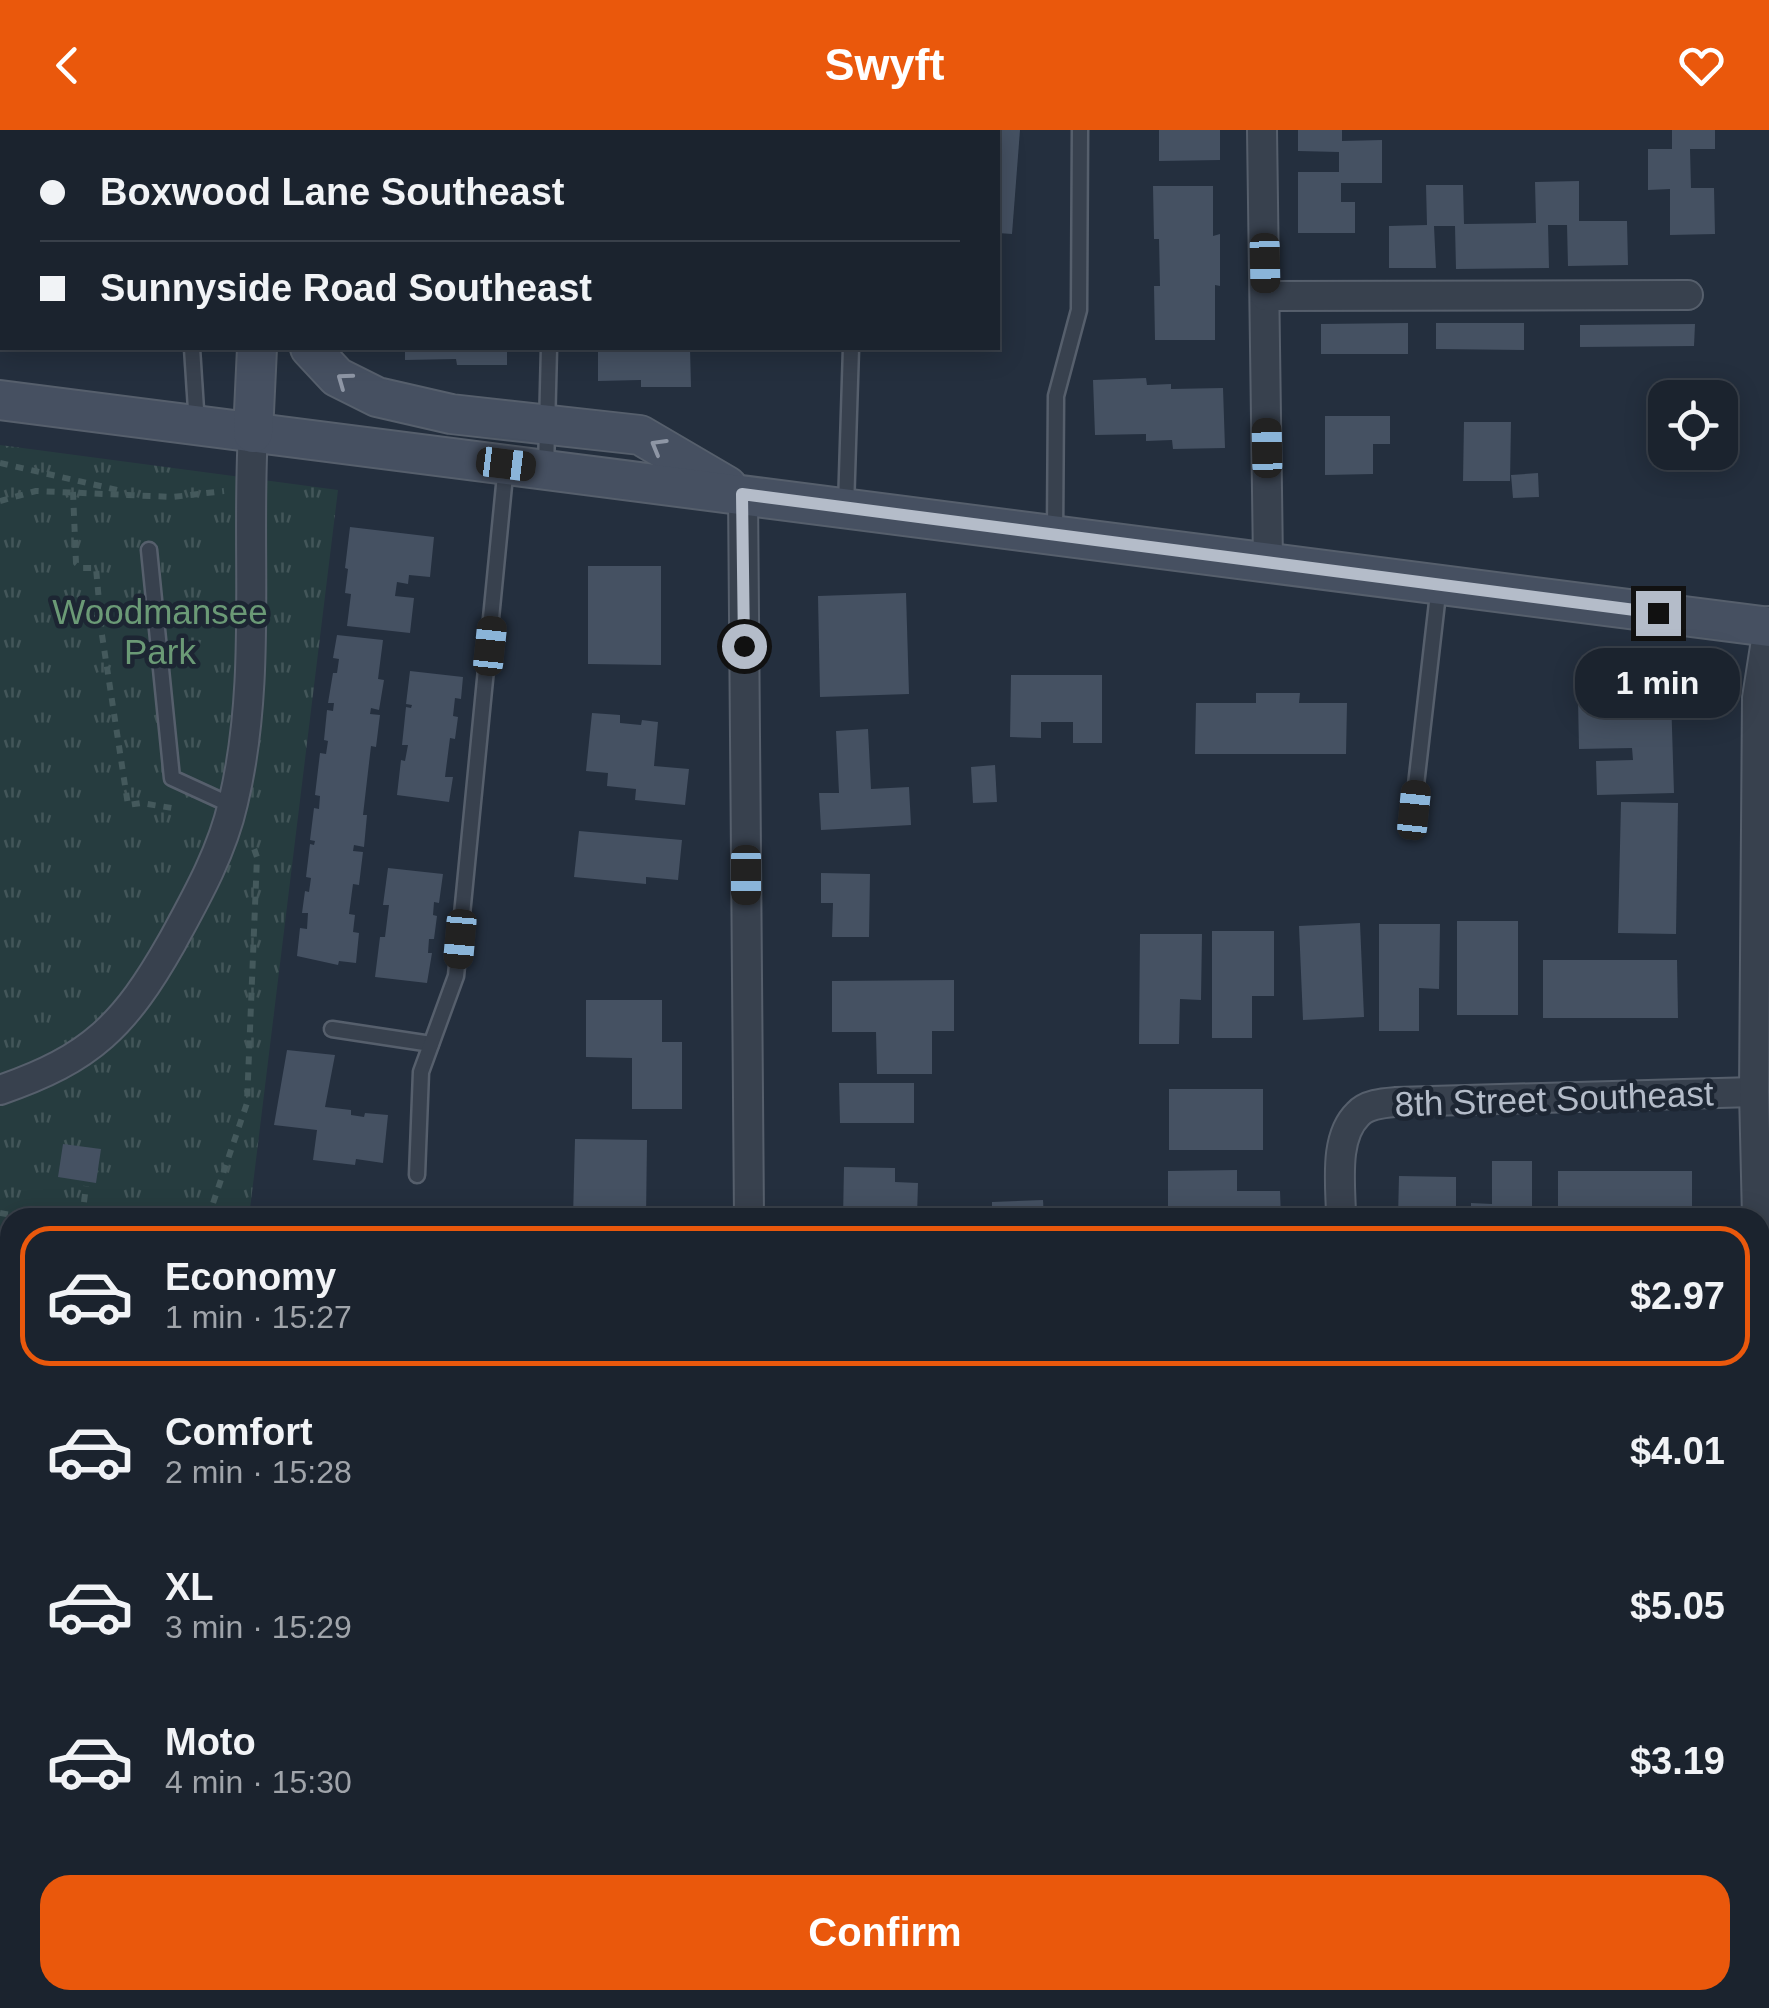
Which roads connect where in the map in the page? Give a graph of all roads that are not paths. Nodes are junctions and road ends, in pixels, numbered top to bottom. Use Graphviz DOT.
graph roads {
  1 [pos="1080,130"];
  2 [pos="1262,130"];
  3 [pos="1688,295"];
  4 [pos="1265,296"];
  5 [pos="192,350"];
  6 [pos="257,350"];
  7 [pos="312,350"];
  8 [pos="549,350"];
  9 [pos="851,350"];
  10 [pos="0,400"];
  11 [pos="196,425"];
  12 [pos="548,425"];
  13 [pos="254,432"];
  14 [pos="506,464"];
  15 [pos="546,470"];
  16 [pos="742,494"];
  17 [pos="846,508"];
  18 [pos="1054,535"];
  19 [pos="149,550"];
  20 [pos="1268,562"];
  21 [pos="1440,584"];
  22 [pos="1769,625"];
  23 [pos="233,806"];
  24 [pos="1414,810"];
  25 [pos="332,1030"];
  26 [pos="432,1044"];
  27 [pos="0,1090"];
  28 [pos="1754,1092"];
  29 [pos="418,1175"];
  30 [pos="748,1208"];
  31 [pos="1341,1208"];
  32 [pos="1757,1208"];
  1 -- 18 [label="lane"];
  2 -- 4 [label="street"];
  3 -- 4 [label="street"];
  4 -- 20 [label="street"];
  5 -- 11 [label="lane"];
  6 -- 13 [label="main road"];
  12 -- 7 [label="main road, one-way"];
  8 -- 12 [label="lane"];
  9 -- 17 [label="lane"];
  10 -- 11 [label="main road"];
  11 -- 13 [label="main road"];
  12 -- 15 [label="lane"];
  16 -- 12 [label="main road, one-way"];
  13 -- 14 [label="main road"];
  13 -- 23 [label="street"];
  14 -- 15 [label="main road"];
  14 -- 26 [label="lane"];
  15 -- 16 [label="main road"];
  16 -- 17 [label="main road"];
  16 -- 30 [label="street"];
  17 -- 18 [label="main road"];
  18 -- 20 [label="main road"];
  19 -- 23 [label="lane"];
  20 -- 21 [label="main road"];
  21 -- 22 [label="main road"];
  21 -- 24 [label="lane"];
  22 -- 28 [label="street"];
  23 -- 27 [label="street"];
  25 -- 26 [label="lane"];
  26 -- 29 [label="lane"];
  28 -- 31 [label="street, 8th Street Southeast"];
  28 -- 32 [label="street"];
}
